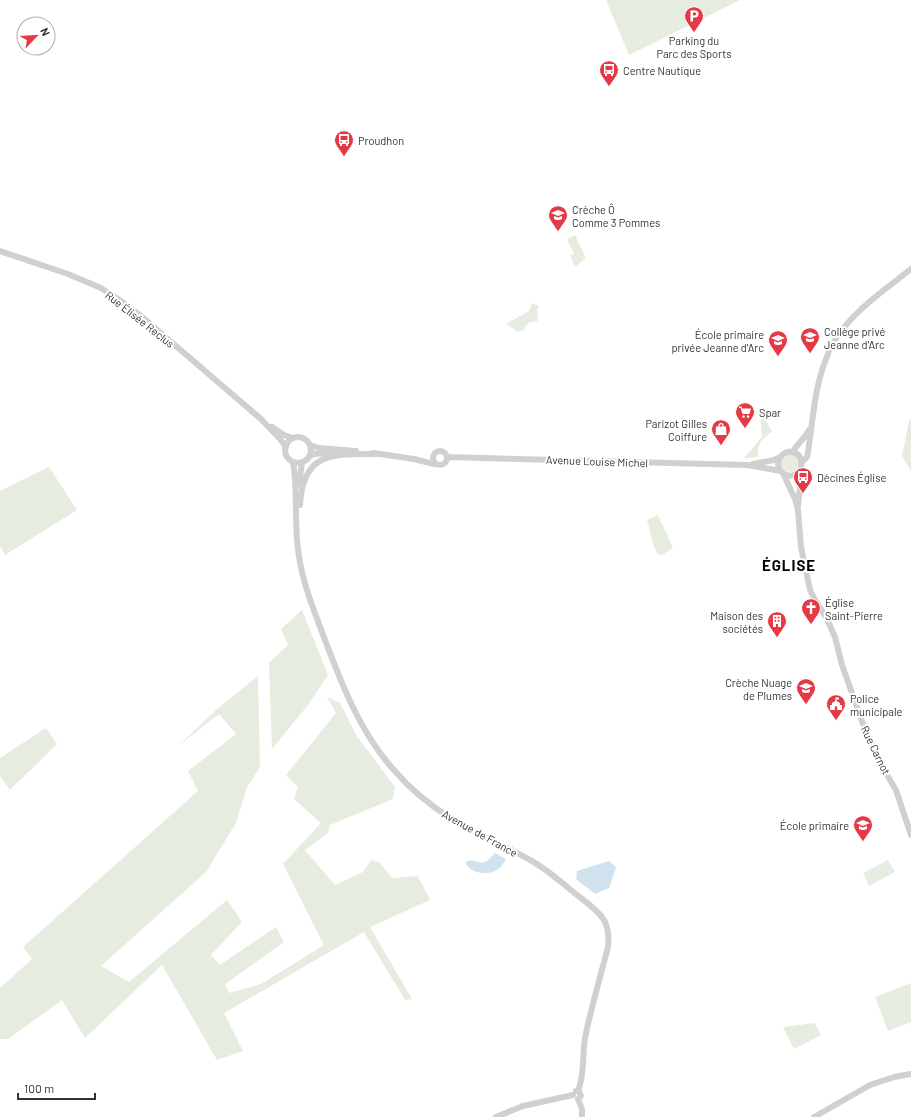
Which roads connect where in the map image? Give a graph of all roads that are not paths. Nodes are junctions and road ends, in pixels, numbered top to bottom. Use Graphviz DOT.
graph roads {
  1 [pos="0,251"];
  2 [pos="911,269"];
  3 [pos="261,419"];
  4 [pos="811,427"];
  5 [pos="293,438"];
  6 [pos="310,445"];
  7 [pos="286,448"];
  8 [pos="364,452"];
  9 [pos="793,452"];
  10 [pos="377,454"];
  11 [pos="433,454"];
  12 [pos="310,456"];
  13 [pos="447,457"];
  14 [pos="780,457"];
  15 [pos="414,459"];
  16 [pos="293,462"];
  17 [pos="802,462"];
  18 [pos="302,463"];
  19 [pos="434,464"];
  20 [pos="747,465"];
  21 [pos="801,469"];
  22 [pos="782,472"];
  23 [pos="297,499"];
  24 [pos="798,510"];
  25 [pos="300,566"];
  26 [pos="911,834"];
  27 [pos="911,1074"];
  28 [pos="575,1093"];
  29 [pos="496,1117"];
  30 [pos="582,1117"];
  31 [pos="814,1117"];
  1 -- 3 [label="street, Rue Élisée Reclus"];
  2 -- 4 [label="street"];
  3 -- 5 [label="street, Rue Élisée Reclus"];
  3 -- 7 [label="street, Rue Élisée Reclus"];
  4 -- 9 [label="street"];
  4 -- 17 [label="street"];
  5 -- 6 [label="street"];
  5 -- 7 [label="street"];
  6 -- 8 [label="street"];
  6 -- 12 [label="street"];
  7 -- 16 [label="street"];
  8 -- 10 [label="street"];
  8 -- 12 [label="street"];
  9 -- 14 [label="street"];
  9 -- 17 [label="street"];
  10 -- 15 [label="street"];
  10 -- 25 [label="street"];
  11 -- 13 [label="street"];
  11 -- 15 [label="street"];
  11 -- 19 [label="street"];
  12 -- 18 [label="street"];
  13 -- 19 [label="street"];
  13 -- 20 [label="street, Avenue Louise Michel"];
  14 -- 20 [label="street, Avenue Louise Michel"];
  14 -- 22 [label="street"];
  15 -- 19 [label="street"];
  16 -- 18 [label="street"];
  16 -- 23 [label="street, Avenue de France"];
  17 -- 21 [label="street"];
  18 -- 23 [label="street, Avenue de France"];
  20 -- 22 [label="street, Avenue Louise Michel"];
  21 -- 22 [label="street"];
  21 -- 24 [label="street"];
  22 -- 24 [label="street"];
  23 -- 25 [label="street, Avenue de France"];
  24 -- 26 [label="street, Rue Carnot"];
  25 -- 28 [label="street, Avenue de France"];
  27 -- 31 [label="street"];
  28 -- 29 [label="street"];
  28 -- 30 [label="street"];
}
